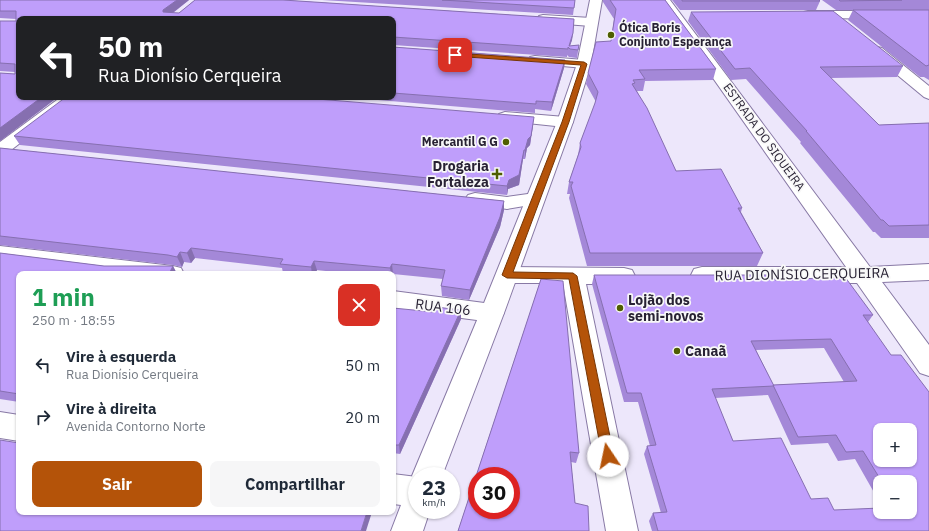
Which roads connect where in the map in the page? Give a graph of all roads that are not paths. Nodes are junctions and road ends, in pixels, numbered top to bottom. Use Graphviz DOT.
graph roads {
  1 [pos="596,0"];
  2 [pos="664,0"];
  3 [pos="818,4"];
  4 [pos="833,15"];
  5 [pos="929,15"];
  6 [pos="793,16"];
  7 [pos="528,18"];
  8 [pos="592,22"];
  9 [pos="851,30"];
  10 [pos="869,45"];
  11 [pos="524,60"];
  12 [pos="584,64"];
  13 [pos="929,94"];
  14 [pos="67,100"];
  15 [pos="493,116"];
  16 [pos="565,122"];
  17 [pos="0,150"];
  18 [pos="29,153"];
  19 [pos="460,198"];
  20 [pos="535,199"];
  21 [pos="0,253"];
  22 [pos="148,271"];
  23 [pos="929,272"];
  24 [pos="507,275"];
  25 [pos="864,275"];
  26 [pos="573,276"];
  27 [pos="644,276"];
  28 [pos="683,276"];
  29 [pos="396,300"];
  30 [pos="492,313"];
  31 [pos="929,365"];
  32 [pos="0,425"];
  33 [pos="16,428"];
  34 [pos="432,467"];
  35 [pos="396,489"];
  36 [pos="408,491"];
  37 [pos="411,519"];
  38 [pos="407,531"];
  39 [pos="622,531"];
  1 -- 8 [label="street"];
  2 -- 25 [label="street, ESTRADA DO SIQUEIRA"];
  3 -- 4 [label="street"];
  4 -- 5 [label="street"];
  4 -- 6 [label="street"];
  4 -- 9 [label="street"];
  7 -- 8 [label="street"];
  8 -- 12 [label="street"];
  10 -- 13 [label="street"];
  11 -- 12 [label="street"];
  12 -- 16 [label="street"];
  14 -- 17 [label="street"];
  15 -- 16 [label="street"];
  16 -- 20 [label="street"];
  17 -- 18 [label="street"];
  19 -- 20 [label="street"];
  20 -- 24 [label="street"];
  21 -- 22 [label="street"];
  23 -- 25 [label="street, RUA DIONÍSIO CERQUEIRA"];
  24 -- 26 [label="street"];
  24 -- 30 [label="street"];
  25 -- 28 [label="street, RUA DIONÍSIO CERQUEIRA"];
  25 -- 31 [label="street, ESTRADA DO SIQUEIRA"];
  26 -- 27 [label="street"];
  26 -- 39 [label="street"];
  29 -- 30 [label="street, RUA 106"];
  30 -- 34 [label="street"];
  32 -- 33 [label="street"];
  35 -- 36 [label="street"];
  37 -- 38 [label="street"];
}
